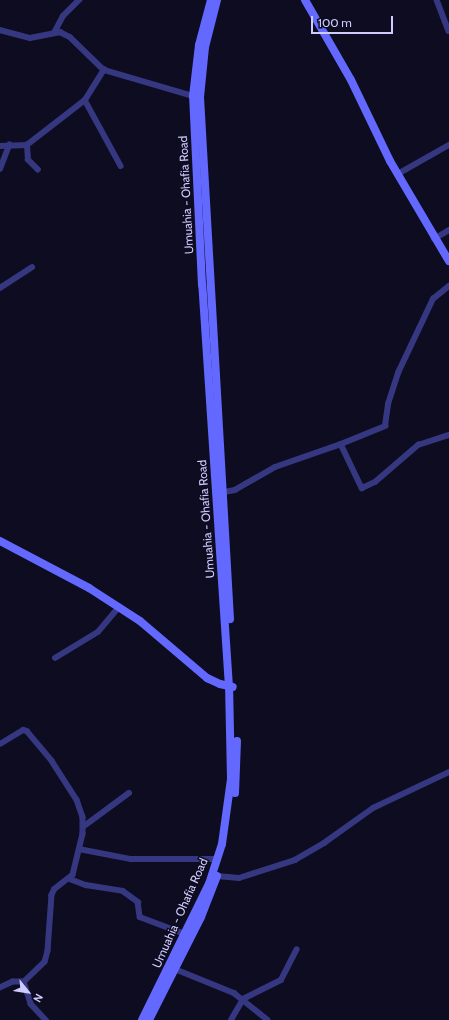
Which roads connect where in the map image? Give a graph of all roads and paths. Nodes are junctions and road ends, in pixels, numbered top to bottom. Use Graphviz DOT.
graph roads {
  1 [pos="79,0"];
  2 [pos="211,0"];
  3 [pos="217,0"];
  4 [pos="305,0"];
  5 [pos="437,0"];
  6 [pos="0,30"];
  7 [pos="449,32"];
  8 [pos="54,33"];
  9 [pos="104,70"];
  10 [pos="193,96"];
  11 [pos="85,100"];
  12 [pos="197,126"];
  13 [pos="9,145"];
  14 [pos="27,145"];
  15 [pos="449,145"];
  16 [pos="0,146"];
  17 [pos="121,166"];
  18 [pos="0,169"];
  19 [pos="38,170"];
  20 [pos="398,174"];
  21 [pos="449,230"];
  22 [pos="434,239"];
  23 [pos="449,261"];
  24 [pos="32,267"];
  25 [pos="449,286"];
  26 [pos="0,288"];
  27 [pos="449,435"];
  28 [pos="341,444"];
  29 [pos="224,492"];
  30 [pos="0,541"];
  31 [pos="119,607"];
  32 [pos="55,658"];
  33 [pos="232,687"];
  34 [pos="0,744"];
  35 [pos="449,772"];
  36 [pos="129,793"];
  37 [pos="83,827"];
  38 [pos="79,849"];
  39 [pos="218,860"];
  40 [pos="217,876"];
  41 [pos="70,879"];
  42 [pos="185,934"];
  43 [pos="296,950"];
  44 [pos="175,969"];
  45 [pos="24,982"];
  46 [pos="0,988"];
  47 [pos="243,999"];
  48 [pos="46,1020"];
  49 [pos="142,1020"];
  50 [pos="149,1020"];
  51 [pos="231,1020"];
  52 [pos="268,1020"];
  1 -- 8 [label="street"];
  2 -- 10 [label="main road, Umuahia - Ohafia Road"];
  3 -- 12 [label="main road, Umuahia - Ohafia Road"];
  4 -- 20 [label="main road"];
  5 -- 7 [label="street"];
  6 -- 8 [label="street"];
  8 -- 9 [label="street"];
  9 -- 10 [label="street"];
  9 -- 11 [label="street"];
  10 -- 12 [label="main road, Umuahia - Ohafia Road"];
  11 -- 14 [label="street"];
  11 -- 17 [label="street"];
  12 -- 29 [label="main road, Umuahia - Ohafia Road"];
  12 -- 33 [label="main road, Umuahia - Ohafia Road"];
  13 -- 14 [label="street"];
  13 -- 16 [label="street"];
  13 -- 18 [label="street"];
  14 -- 19 [label="street"];
  15 -- 20 [label="street"];
  20 -- 22 [label="main road"];
  21 -- 22 [label="street"];
  22 -- 23 [label="main road"];
  24 -- 26 [label="street"];
  25 -- 28 [label="street"];
  27 -- 28 [label="street"];
  28 -- 29 [label="street"];
  29 -- 33 [label="main road, Umuahia - Ohafia Road"];
  30 -- 31 [label="main road"];
  31 -- 32 [label="street"];
  31 -- 33 [label="main road"];
  33 -- 39 [label="main road, Umuahia - Ohafia Road"];
  33 -- 40 [label="main road, Umuahia - Ohafia Road"];
  34 -- 37 [label="street"];
  35 -- 40 [label="street"];
  36 -- 37 [label="street"];
  37 -- 38 [label="street"];
  38 -- 39 [label="street"];
  38 -- 41 [label="street"];
  39 -- 42 [label="main road, Umuahia - Ohafia Road"];
  40 -- 44 [label="main road, Umuahia - Ohafia Road"];
  41 -- 42 [label="street"];
  41 -- 45 [label="street"];
  42 -- 49 [label="main road, Umuahia - Ohafia Road"];
  43 -- 47 [label="street"];
  44 -- 47 [label="street"];
  44 -- 50 [label="main road, Umuahia - Ohafia Road"];
  45 -- 46 [label="street"];
  45 -- 48 [label="street"];
  47 -- 51 [label="street"];
  47 -- 52 [label="street"];
}
